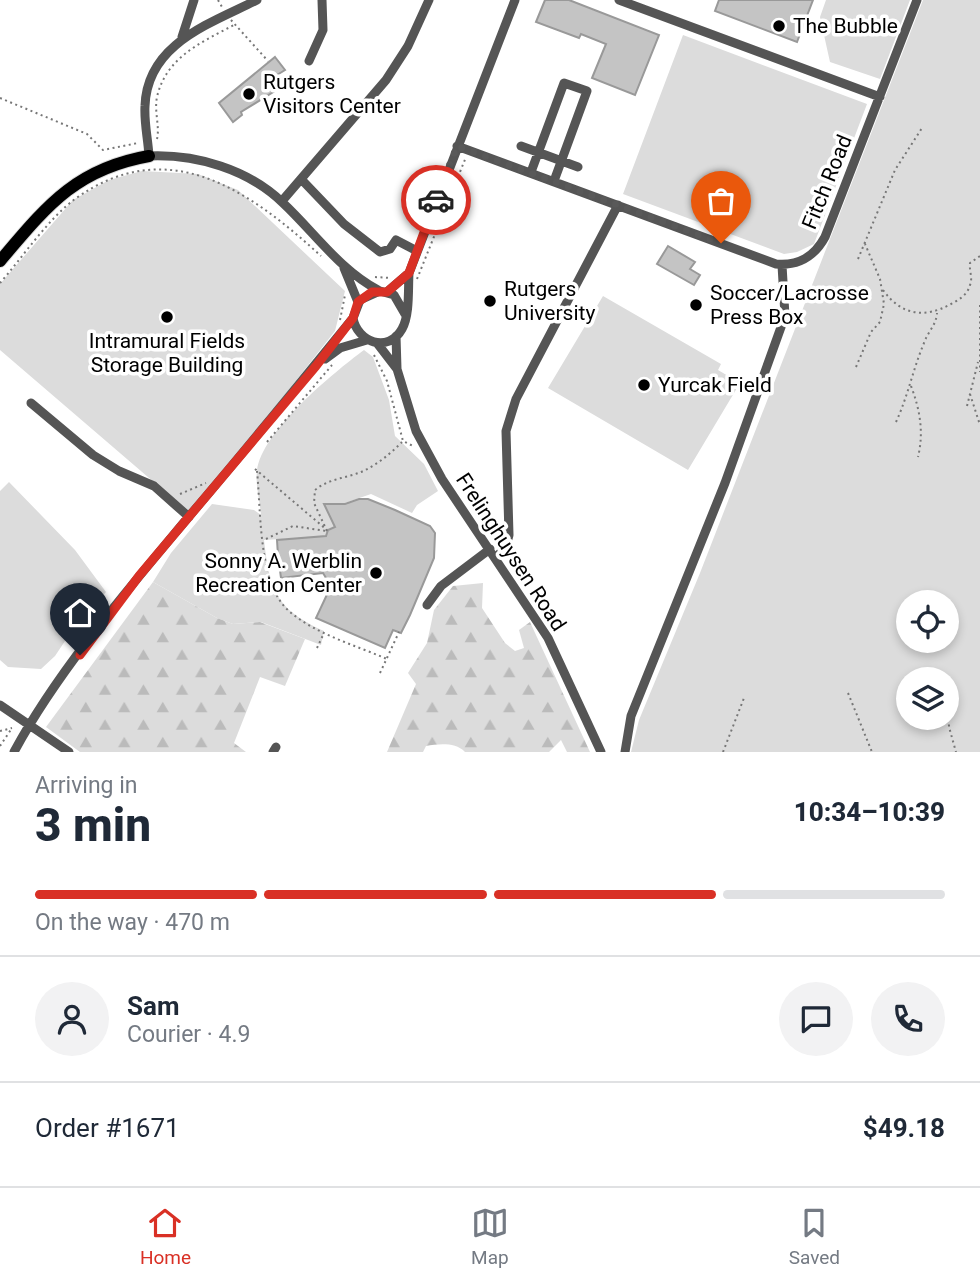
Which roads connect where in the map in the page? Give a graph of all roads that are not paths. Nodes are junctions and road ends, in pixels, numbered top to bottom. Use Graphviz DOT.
graph roads {
  1 [pos="194,0"];
  2 [pos="257,0"];
  3 [pos="322,0"];
  4 [pos="429,0"];
  5 [pos="515,0"];
  6 [pos="619,0"];
  7 [pos="917,0"];
  8 [pos="182,37"];
  9 [pos="309,61"];
  10 [pos="880,97"];
  11 [pos="457,146"];
  12 [pos="521,146"];
  13 [pos="538,153"];
  14 [pos="149,156"];
  15 [pos="561,161"];
  16 [pos="578,167"];
  17 [pos="531,172"];
  18 [pos="302,179"];
  19 [pos="554,181"];
  20 [pos="282,201"];
  21 [pos="618,205"];
  22 [pos="417,251"];
  23 [pos="0,261"];
  24 [pos="342,263"];
  25 [pos="782,265"];
  26 [pos="409,273"];
  27 [pos="384,292"];
  28 [pos="358,302"];
  29 [pos="405,314"];
  30 [pos="353,318"];
  31 [pos="397,337"];
  32 [pos="372,345"];
  33 [pos="316,366"];
  34 [pos="397,369"];
  35 [pos="31,403"];
  36 [pos="189,517"];
  37 [pos="490,549"];
  38 [pos="496,558"];
  39 [pos="427,605"];
  40 [pos="0,705"];
  41 [pos="28,726"];
  42 [pos="14,752"];
  43 [pos="69,752"];
  44 [pos="601,752"];
  45 [pos="625,752"];
  1 -- 8 [label="street"];
  2 -- 8 [label="street"];
  3 -- 9 [label="street"];
  4 -- 18 [label="street"];
  5 -- 11 [label="street"];
  6 -- 10 [label="street"];
  7 -- 10 [label="street, Fitch Road"];
  8 -- 14 [label="street"];
  10 -- 25 [label="street, Fitch Road"];
  11 -- 17 [label="street"];
  11 -- 22 [label="street"];
  12 -- 13 [label="street"];
  13 -- 15 [label="street"];
  13 -- 15 [label="street"];
  13 -- 17 [label="street"];
  14 -- 20 [label="street"];
  14 -- 23 [label="highway"];
  15 -- 16 [label="street"];
  15 -- 19 [label="street"];
  17 -- 19 [label="street"];
  18 -- 20 [label="street"];
  18 -- 22 [label="street"];
  19 -- 21 [label="street"];
  20 -- 24 [label="street"];
  21 -- 25 [label="street"];
  21 -- 38 [label="street"];
  22 -- 26 [label="street"];
  24 -- 27 [label="street"];
  24 -- 28 [label="street"];
  25 -- 45 [label="street"];
  26 -- 27 [label="street"];
  26 -- 29 [label="street"];
  27 -- 28 [label="street"];
  27 -- 29 [label="street"];
  28 -- 30 [label="street"];
  29 -- 31 [label="street"];
  30 -- 32 [label="street"];
  30 -- 33 [label="street"];
  31 -- 32 [label="street"];
  31 -- 34 [label="street, Frelinghuysen Road"];
  32 -- 33 [label="street"];
  32 -- 34 [label="street, Frelinghuysen Road"];
  33 -- 36 [label="street"];
  34 -- 37 [label="street, Frelinghuysen Road"];
  35 -- 36 [label="street"];
  36 -- 41 [label="street"];
  37 -- 38 [label="street, Frelinghuysen Road"];
  37 -- 39 [label="street"];
  38 -- 44 [label="street, Frelinghuysen Road"];
  40 -- 41 [label="street"];
  41 -- 42 [label="street"];
  41 -- 43 [label="street"];
}
